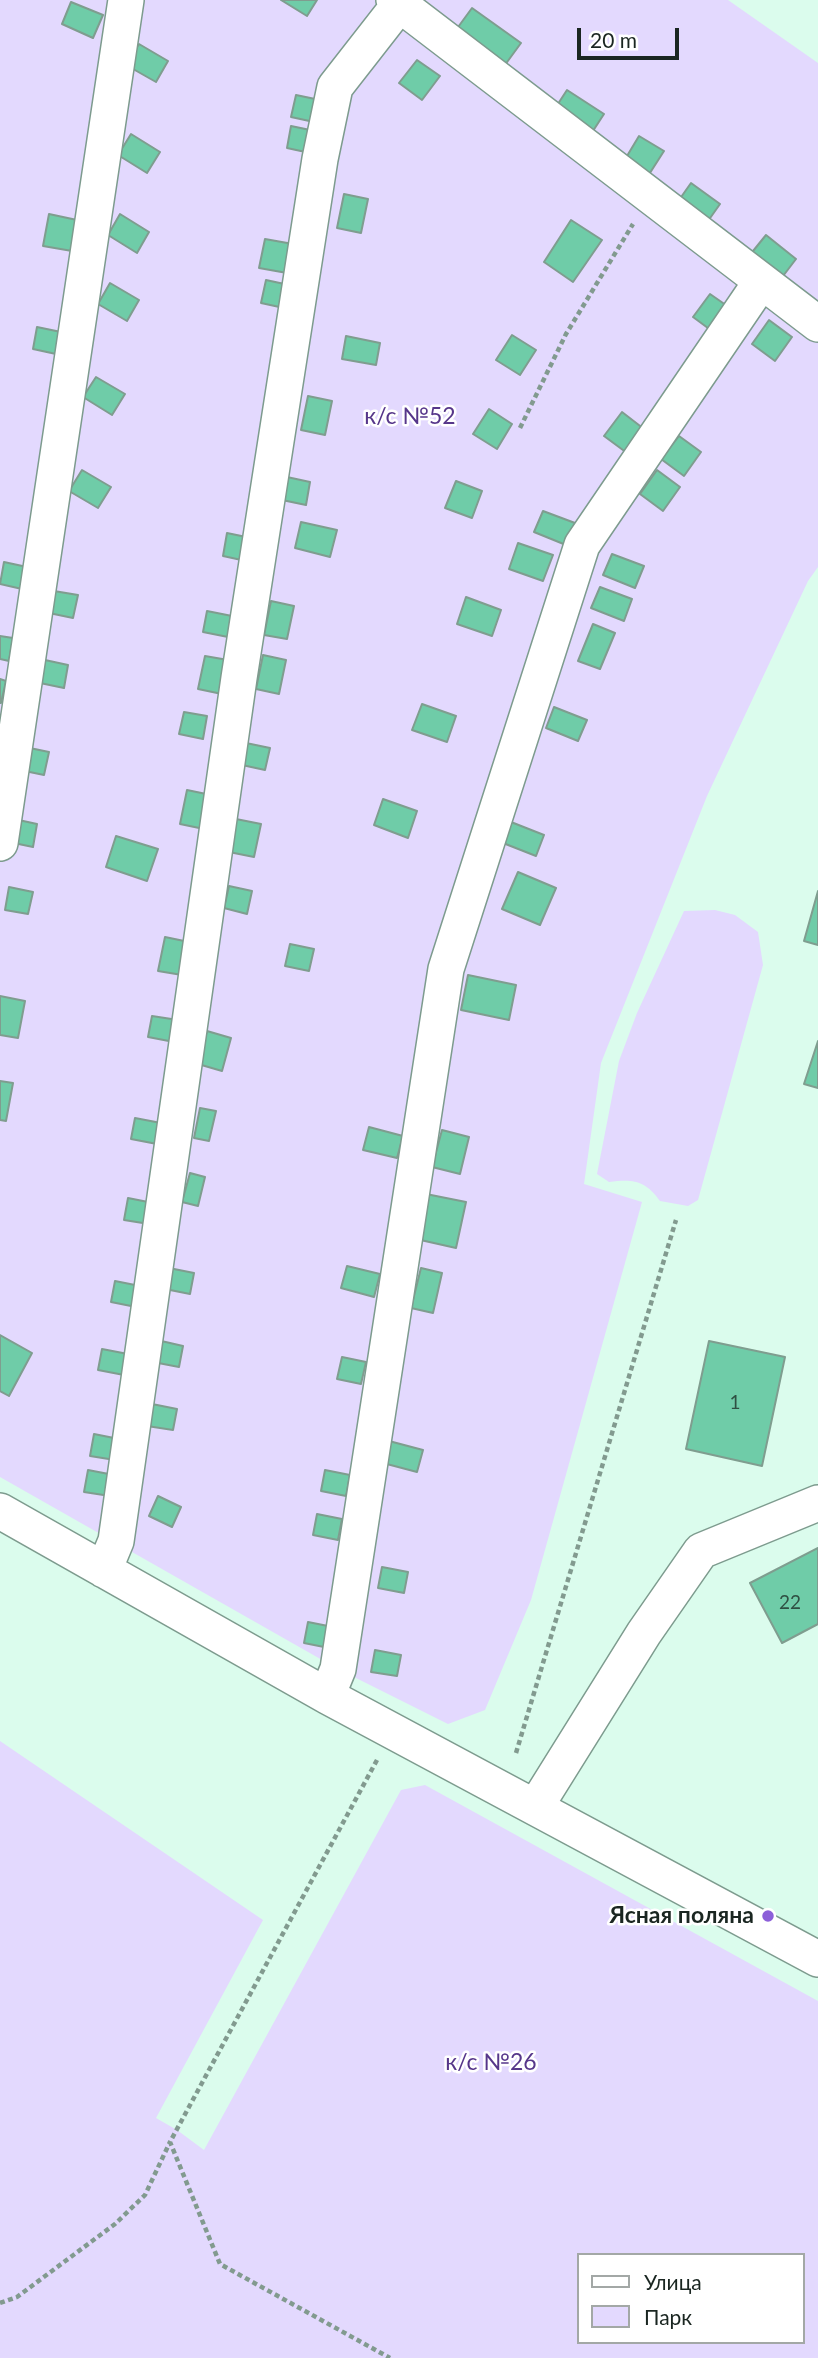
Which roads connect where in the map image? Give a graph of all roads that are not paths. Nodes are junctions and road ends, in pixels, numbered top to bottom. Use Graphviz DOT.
graph roads {
  1 [pos="126,0"];
  2 [pos="397,2"];
  3 [pos="761,282"];
  4 [pos="818,324"];
  5 [pos="0,842"];
  6 [pos="818,1503"];
  7 [pos="0,1511"];
  8 [pos="104,1570"];
  9 [pos="327,1696"];
  10 [pos="536,1806"];
  11 [pos="818,1959"];
  1 -- 5 [label="street"];
  2 -- 3 [label="street"];
  2 -- 8 [label="street"];
  3 -- 4 [label="street"];
  3 -- 9 [label="street"];
  6 -- 10 [label="street"];
  7 -- 8 [label="street"];
  8 -- 9 [label="street"];
  9 -- 10 [label="street"];
  10 -- 11 [label="street"];
}
